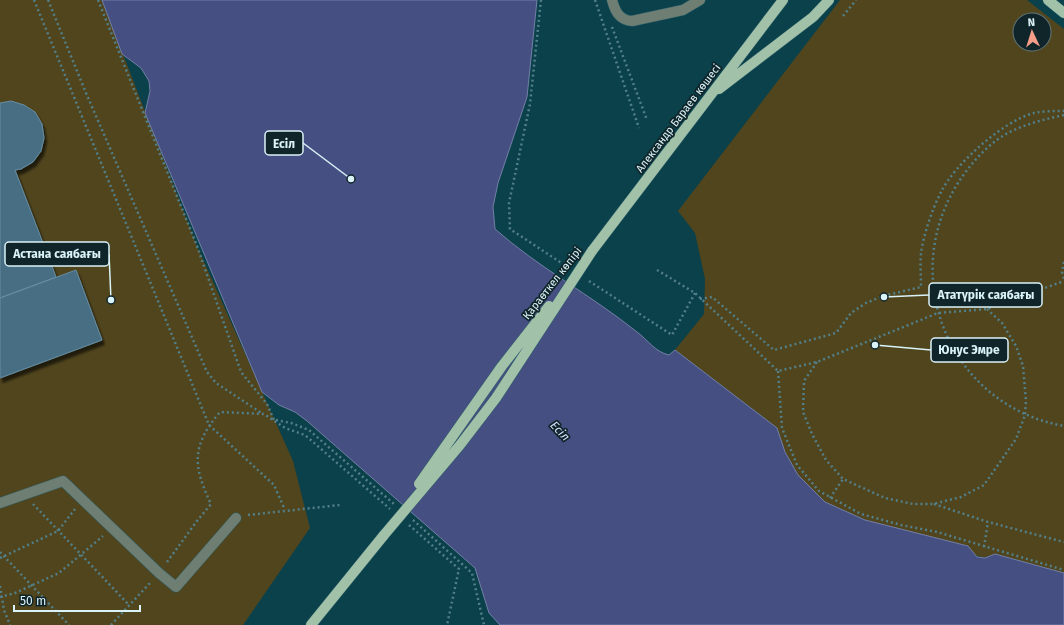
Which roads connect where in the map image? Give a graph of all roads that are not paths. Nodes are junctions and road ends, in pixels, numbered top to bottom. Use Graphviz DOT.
graph roads {
  1 [pos="612,0"];
  2 [pos="700,0"];
  3 [pos="783,0"];
  4 [pos="829,0"];
  5 [pos="1048,0"];
  6 [pos="1064,12"];
  7 [pos="708,98"];
  8 [pos="592,251"];
  9 [pos="0,503"];
  10 [pos="236,518"];
  11 [pos="311,625"];
  1 -- 2 [label="street"];
  3 -- 7 [label="main road, Александр Бараев көшесі"];
  4 -- 7 [label="main road"];
  5 -- 6 [label="main road"];
  7 -- 8 [label="main road, Александр Бараев көшесі"];
  8 -- 11 [label="main road, Қараөткел көпірі, bridge"];
  9 -- 10 [label="street"];
}
